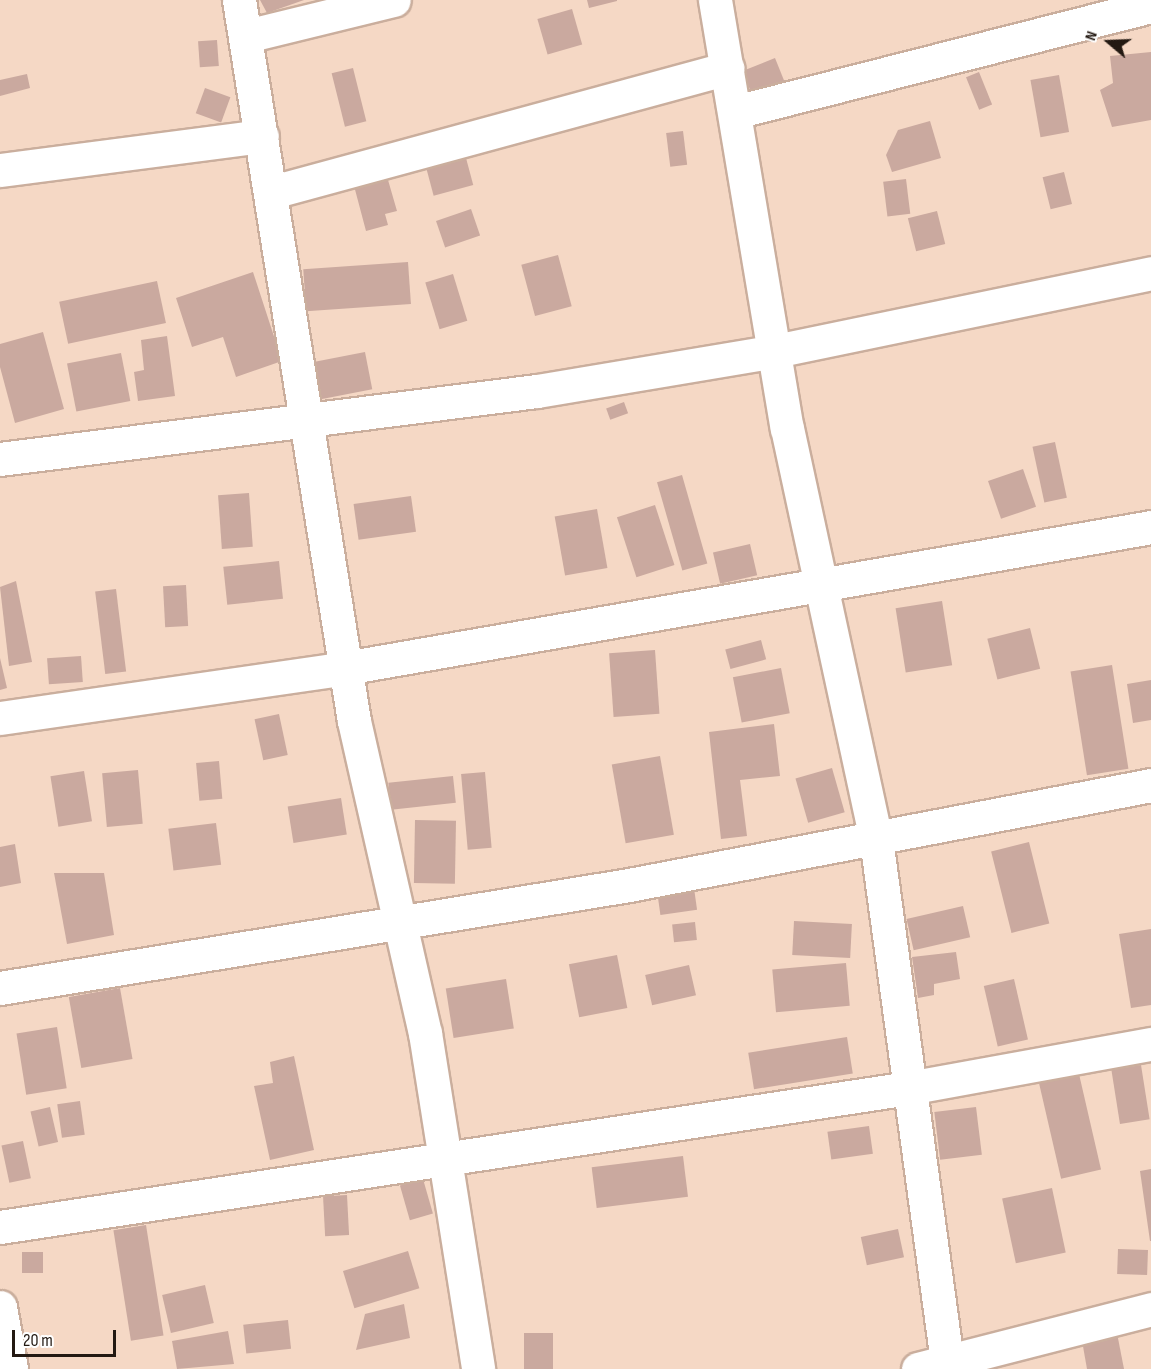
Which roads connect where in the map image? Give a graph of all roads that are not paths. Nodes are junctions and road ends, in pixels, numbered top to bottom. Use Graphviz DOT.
graph roads {
  1 [pos="239,0"];
  2 [pos="394,0"];
  3 [pos="715,0"];
  4 [pos="1151,6"];
  5 [pos="246,36"];
  6 [pos="727,68"];
  7 [pos="735,112"];
  8 [pos="262,136"];
  9 [pos="0,170"];
  10 [pos="272,192"];
  11 [pos="1151,273"];
  12 [pos="775,351"];
  13 [pos="308,422"];
  14 [pos="0,459"];
  15 [pos="1151,526"];
  16 [pos="824,584"];
  17 [pos="345,668"];
  18 [pos="0,718"];
  19 [pos="1151,785"];
  20 [pos="876,839"];
  21 [pos="400,922"];
  22 [pos="0,988"];
  23 [pos="1151,1044"];
  24 [pos="908,1088"];
  25 [pos="445,1157"];
  26 [pos="0,1227"];
  27 [pos="0,1307"];
  28 [pos="1151,1309"];
  29 [pos="937,1368"];
  30 [pos="11,1369"];
  31 [pos="478,1369"];
  1 -- 5 [label="street"];
  2 -- 5 [label="street"];
  3 -- 6 [label="street"];
  4 -- 7 [label="street"];
  5 -- 8 [label="street"];
  6 -- 7 [label="street"];
  6 -- 10 [label="street"];
  7 -- 12 [label="street"];
  8 -- 9 [label="street"];
  8 -- 10 [label="street"];
  10 -- 13 [label="street"];
  11 -- 12 [label="street"];
  12 -- 13 [label="street"];
  12 -- 16 [label="street"];
  13 -- 14 [label="street"];
  13 -- 17 [label="street"];
  15 -- 16 [label="street"];
  16 -- 17 [label="street"];
  16 -- 20 [label="street"];
  17 -- 18 [label="street"];
  17 -- 21 [label="street"];
  19 -- 20 [label="street"];
  20 -- 21 [label="street"];
  20 -- 24 [label="street"];
  21 -- 22 [label="street"];
  21 -- 25 [label="street"];
  23 -- 24 [label="street"];
  24 -- 25 [label="street"];
  24 -- 29 [label="street"];
  25 -- 26 [label="street"];
  25 -- 31 [label="street"];
  27 -- 30 [label="street"];
  28 -- 29 [label="street"];
}
